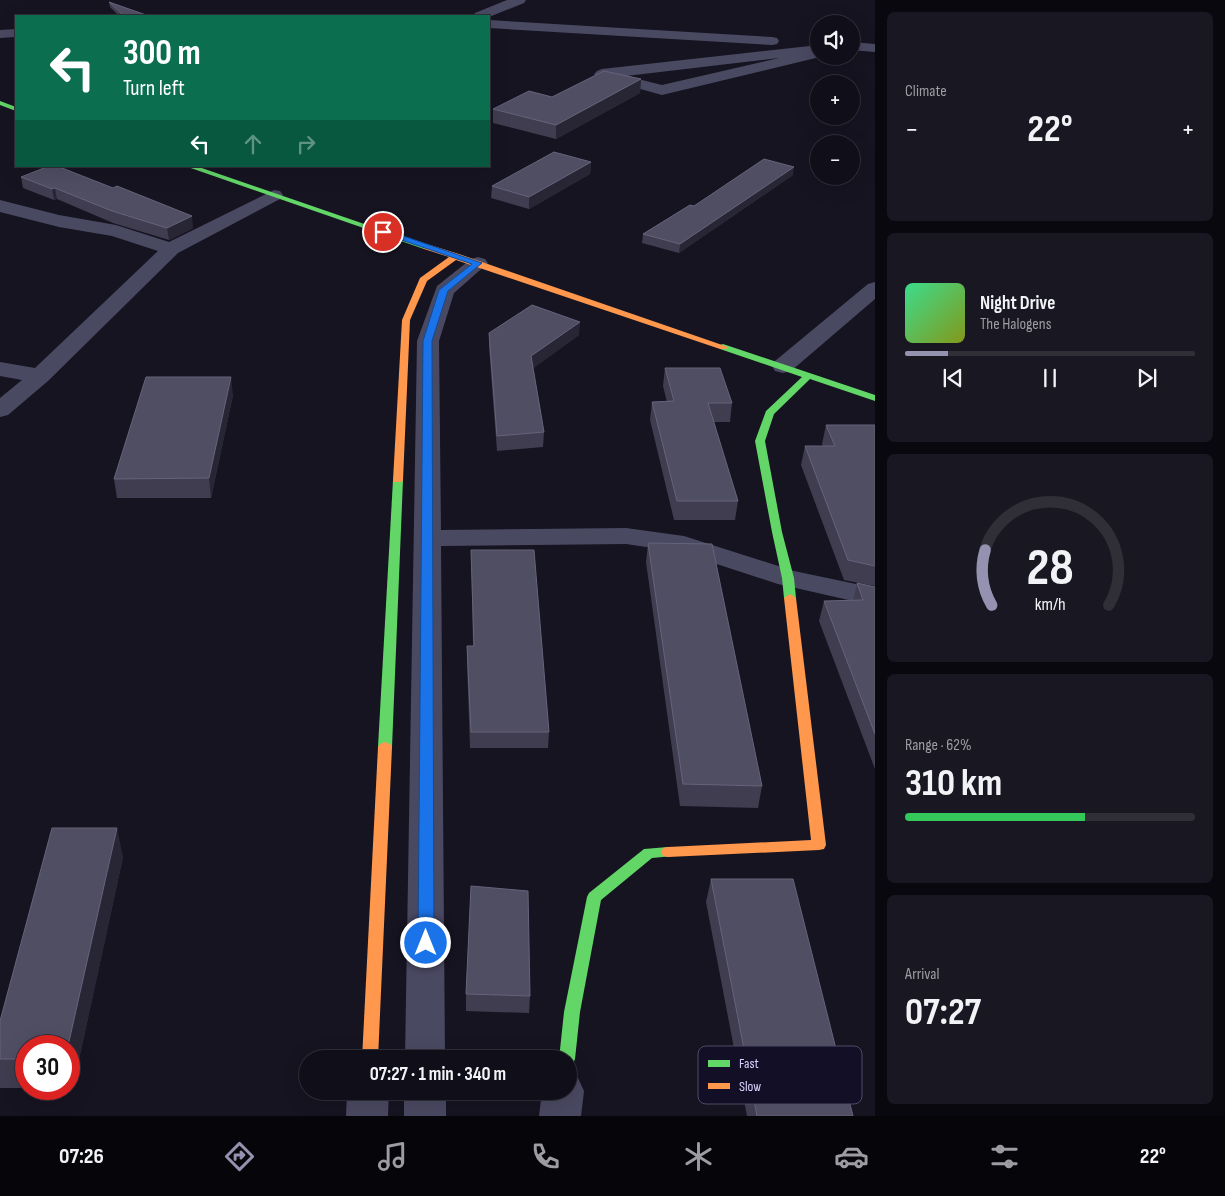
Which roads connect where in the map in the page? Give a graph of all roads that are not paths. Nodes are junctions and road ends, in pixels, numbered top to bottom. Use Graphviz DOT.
graph roads {
  1 [pos="519,0"];
  2 [pos="482,15"];
  3 [pos="490,24"];
  4 [pos="15,33"];
  5 [pos="0,34"];
  6 [pos="810,43"];
  7 [pos="860,47"];
  8 [pos="875,48"];
  9 [pos="810,52"];
  10 [pos="810,53"];
  11 [pos="726,75"];
  12 [pos="697,98"];
  13 [pos="0,103"];
  14 [pos="15,109"];
  15 [pos="191,167"];
  16 [pos="274,195"];
  17 [pos="0,206"];
  18 [pos="171,249"];
  19 [pos="467,260"];
  20 [pos="875,288"];
  21 [pos="783,366"];
  22 [pos="0,369"];
  23 [pos="809,375"];
  24 [pos="40,376"];
  25 [pos="875,398"];
  26 [pos="0,410"];
  27 [pos="427,538"];
  28 [pos="788,578"];
  29 [pos="875,597"];
  30 [pos="370,1050"];
  31 [pos="425,1050"];
  32 [pos="568,1050"];
  33 [pos="368,1100"];
  34 [pos="425,1100"];
  35 [pos="562,1100"];
  36 [pos="367,1116"];
  37 [pos="425,1116"];
  38 [pos="560,1116"];
  1 -- 2 [label="street"];
  3 -- 6 [label="street"];
  4 -- 5 [label="street"];
  7 -- 8 [label="street"];
  9 -- 11 [label="street"];
  10 -- 11 [label="street"];
  11 -- 12 [label="street"];
  13 -- 14 [label="street"];
  15 -- 16 [label="street"];
  16 -- 18 [label="street"];
  16 -- 19 [label="street"];
  17 -- 18 [label="street"];
  18 -- 24 [label="street"];
  19 -- 21 [label="street"];
  19 -- 27 [label="street"];
  19 -- 30 [label="street"];
  20 -- 21 [label="street"];
  21 -- 23 [label="street"];
  22 -- 24 [label="street"];
  23 -- 25 [label="street"];
  23 -- 28 [label="street"];
  24 -- 26 [label="street"];
  27 -- 28 [label="street"];
  27 -- 31 [label="street"];
  28 -- 29 [label="street"];
  28 -- 32 [label="street"];
  33 -- 36 [label="street"];
  34 -- 37 [label="street"];
  35 -- 38 [label="street"];
}
